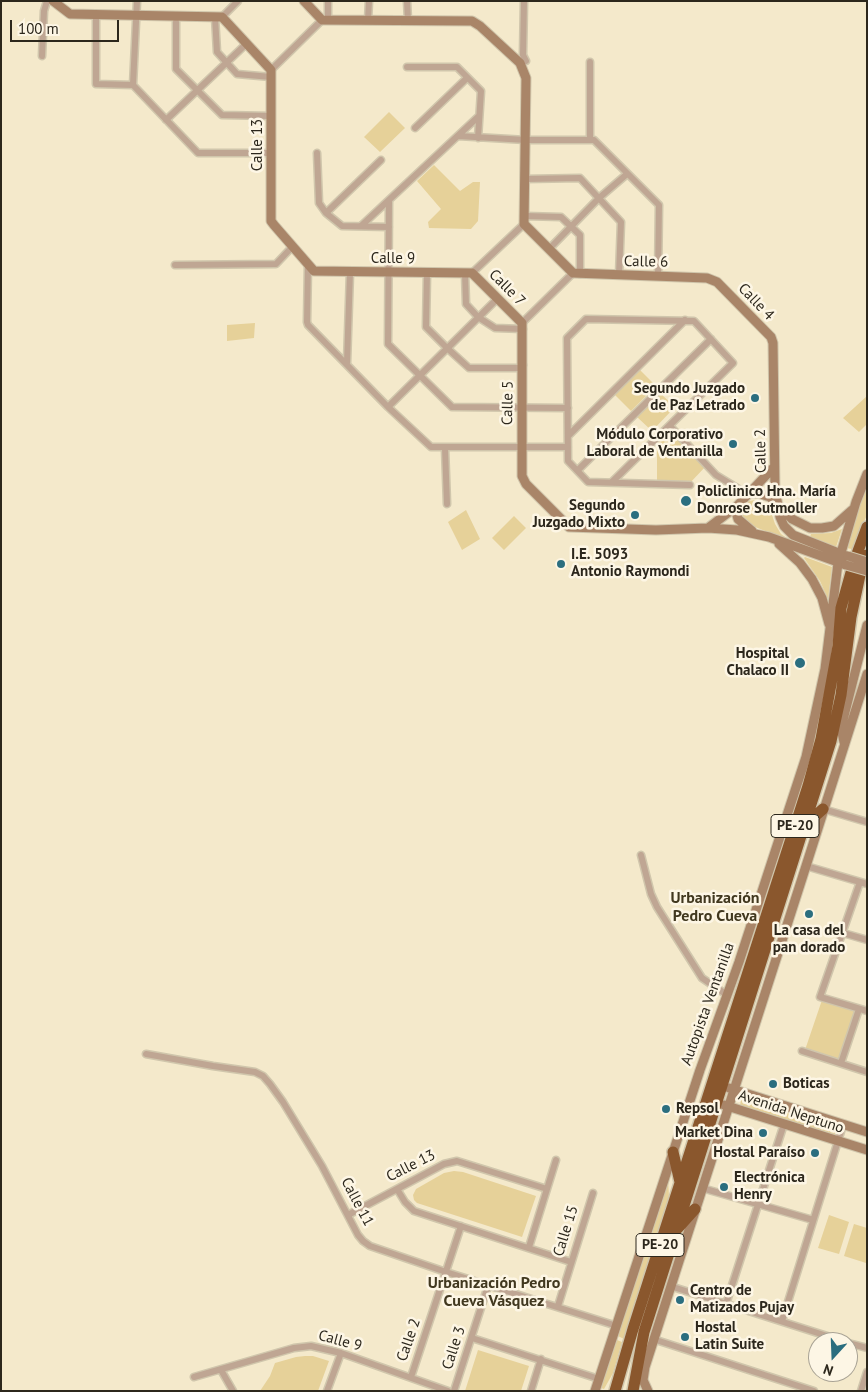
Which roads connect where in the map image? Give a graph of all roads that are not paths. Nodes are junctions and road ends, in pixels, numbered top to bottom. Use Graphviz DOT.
graph roads {
  1 [pos="47,1"];
  2 [pos="53,1"];
  3 [pos="137,1"];
  4 [pos="238,1"];
  5 [pos="304,1"];
  6 [pos="328,1"];
  7 [pos="369,1"];
  8 [pos="407,1"];
  9 [pos="524,1"];
  10 [pos="96,16"];
  11 [pos="137,16"];
  12 [pos="218,17"];
  13 [pos="325,20"];
  14 [pos="368,20"];
  15 [pos="408,21"];
  16 [pos="176,22"];
  17 [pos="244,46"];
  18 [pos="42,56"];
  19 [pos="226,62"];
  20 [pos="523,62"];
  21 [pos="590,62"];
  22 [pos="407,67"];
  23 [pos="271,73"];
  24 [pos="467,78"];
  25 [pos="133,85"];
  26 [pos="197,90"];
  27 [pos="271,116"];
  28 [pos="479,116"];
  29 [pos="166,120"];
  30 [pos="415,128"];
  31 [pos="458,136"];
  32 [pos="478,138"];
  33 [pos="592,139"];
  34 [pos="526,140"];
  35 [pos="271,153"];
  36 [pos="317,153"];
  37 [pos="381,160"];
  38 [pos="627,174"];
  39 [pos="526,179"];
  40 [pos="599,198"];
  41 [pos="389,200"];
  42 [pos="326,212"];
  43 [pos="525,220"];
  44 [pos="361,226"];
  45 [pos="571,226"];
  46 [pos="389,227"];
  47 [pos="293,246"];
  48 [pos="551,247"];
  49 [pos="175,265"];
  50 [pos="311,268"];
  51 [pos="350,272"];
  52 [pos="388,273"];
  53 [pos="427,273"];
  54 [pos="468,273"];
  55 [pos="576,274"];
  56 [pos="619,275"];
  57 [pos="658,276"];
  58 [pos="717,282"];
  59 [pos="495,301"];
  60 [pos="478,317"];
  61 [pos="685,320"];
  62 [pos="522,326"];
  63 [pos="711,339"];
  64 [pos="773,342"];
  65 [pos="447,348"];
  66 [pos="347,363"];
  67 [pos="523,365"];
  68 [pos="419,375"];
  69 [pos="388,407"];
  70 [pos="522,408"];
  71 [pos="568,408"];
  72 [pos="670,426"];
  73 [pos="568,436"];
  74 [pos="568,447"];
  75 [pos="445,448"];
  76 [pos="521,448"];
  77 [pos="774,467"];
  78 [pos="578,470"];
  79 [pos="867,474"];
  80 [pos="612,482"];
  81 [pos="690,485"];
  82 [pos="747,494"];
  83 [pos="447,504"];
  84 [pos="777,504"];
  85 [pos="737,506"];
  86 [pos="854,508"];
  87 [pos="867,527"];
  88 [pos="708,528"];
  89 [pos="753,532"];
  90 [pos="769,536"];
  91 [pos="854,562"];
  92 [pos="867,625"];
  93 [pos="830,629"];
  94 [pos="867,674"];
  95 [pos="844,742"];
  96 [pos="823,809"];
  97 [pos="867,822"];
  98 [pos="806,824"];
  99 [pos="641,855"];
  100 [pos="806,866"];
  101 [pos="863,883"];
  102 [pos="843,933"];
  103 [pos="867,940"];
  104 [pos="727,995"];
  105 [pos="859,1009"];
  106 [pos="867,1011"];
  107 [pos="802,1051"];
  108 [pos="146,1054"];
  109 [pos="841,1063"];
  110 [pos="867,1072"];
  111 [pos="717,1085"];
  112 [pos="734,1090"];
  113 [pos="711,1101"];
  114 [pos="728,1106"];
  115 [pos="784,1124"];
  116 [pos="843,1125"];
  117 [pos="867,1132"];
  118 [pos="838,1141"];
  119 [pos="867,1150"];
  120 [pos="673,1152"];
  121 [pos="556,1160"];
  122 [pos="681,1183"];
  123 [pos="702,1188"];
  124 [pos="397,1189"];
  125 [pos="547,1189"];
  126 [pos="593,1193"];
  127 [pos="757,1204"];
  128 [pos="695,1209"];
  129 [pos="348,1215"];
  130 [pos="813,1220"];
  131 [pos="461,1226"];
  132 [pos="676,1231"];
  133 [pos="529,1248"];
  134 [pos="571,1262"];
  135 [pos="446,1272"];
  136 [pos="488,1286"];
  137 [pos="670,1286"];
  138 [pos="726,1304"];
  139 [pos="558,1306"];
  140 [pos="782,1322"];
  141 [pos="617,1326"];
  142 [pos="814,1332"];
  143 [pos="472,1338"];
  144 [pos="653,1339"];
  145 [pos="341,1353"];
  146 [pos="541,1359"];
  147 [pos="222,1370"];
  148 [pos="867,1372"];
  149 [pos="194,1377"];
  150 [pos="411,1377"];
  151 [pos="599,1378"];
  152 [pos="233,1391"];
  153 [pos="327,1391"];
  154 [pos="448,1391"];
  155 [pos="454,1391"];
  156 [pos="530,1391"];
  157 [pos="595,1391"];
  158 [pos="615,1391"];
  159 [pos="633,1391"];
  160 [pos="648,1391"];
  161 [pos="814,1391"];
  162 [pos="861,1391"];
  1 -- 18 [label="street"];
  2 -- 10 [label="street"];
  3 -- 11 [label="street"];
  4 -- 12 [label="street"];
  5 -- 13 [label="street"];
  6 -- 13 [label="street"];
  7 -- 14 [label="street"];
  8 -- 15 [label="street"];
  9 -- 20 [label="street"];
  10 -- 11 [label="street"];
  10 -- 25 [label="street"];
  11 -- 12 [label="street"];
  11 -- 25 [label="street"];
  12 -- 19 [label="street"];
  12 -- 23 [label="street"];
  13 -- 14 [label="street"];
  13 -- 23 [label="street"];
  14 -- 15 [label="street"];
  15 -- 20 [label="street"];
  16 -- 26 [label="street"];
  17 -- 19 [label="street"];
  19 -- 23 [label="street"];
  19 -- 26 [label="street"];
  20 -- 34 [label="street"];
  21 -- 33 [label="street"];
  22 -- 24 [label="street"];
  23 -- 27 [label="street, Calle 13"];
  24 -- 28 [label="street"];
  24 -- 30 [label="street"];
  25 -- 29 [label="street"];
  26 -- 27 [label="street"];
  26 -- 29 [label="street"];
  27 -- 35 [label="street, Calle 13"];
  28 -- 31 [label="street"];
  28 -- 32 [label="street"];
  29 -- 35 [label="street"];
  31 -- 32 [label="street"];
  31 -- 41 [label="street"];
  32 -- 34 [label="street"];
  33 -- 34 [label="street"];
  33 -- 38 [label="street"];
  34 -- 39 [label="street"];
  35 -- 47 [label="street, Calle 13"];
  36 -- 42 [label="street"];
  37 -- 42 [label="street"];
  38 -- 40 [label="street"];
  38 -- 57 [label="street"];
  39 -- 40 [label="street"];
  39 -- 43 [label="street"];
  40 -- 45 [label="street"];
  40 -- 56 [label="street"];
  41 -- 44 [label="street"];
  41 -- 46 [label="street"];
  42 -- 44 [label="street"];
  43 -- 45 [label="street"];
  43 -- 54 [label="street"];
  43 -- 55 [label="street"];
  44 -- 46 [label="street"];
  45 -- 48 [label="street"];
  45 -- 55 [label="street"];
  46 -- 52 [label="street"];
  47 -- 49 [label="street"];
  47 -- 50 [label="street"];
  50 -- 51 [label="street, Calle 9"];
  50 -- 66 [label="street"];
  51 -- 52 [label="street, Calle 9"];
  51 -- 66 [label="street"];
  52 -- 53 [label="street, Calle 9"];
  52 -- 68 [label="street"];
  53 -- 54 [label="street, Calle 9"];
  53 -- 65 [label="street"];
  54 -- 60 [label="street"];
  54 -- 62 [label="street, Calle 7"];
  55 -- 56 [label="street, Calle 6"];
  55 -- 62 [label="street"];
  56 -- 57 [label="street, Calle 6"];
  57 -- 58 [label="street, Calle 6"];
  58 -- 64 [label="street, Calle 4"];
  59 -- 60 [label="street"];
  60 -- 62 [label="street"];
  60 -- 65 [label="street"];
  61 -- 63 [label="street"];
  61 -- 71 [label="street"];
  61 -- 73 [label="street"];
  62 -- 67 [label="street, Calle 5"];
  63 -- 72 [label="street"];
  63 -- 78 [label="street"];
  64 -- 77 [label="street, Calle 2"];
  65 -- 67 [label="street"];
  65 -- 68 [label="street"];
  66 -- 69 [label="street"];
  67 -- 70 [label="street, Calle 5"];
  68 -- 69 [label="street"];
  68 -- 70 [label="street"];
  69 -- 75 [label="street"];
  70 -- 71 [label="street"];
  70 -- 76 [label="street, Calle 5"];
  71 -- 73 [label="street"];
  72 -- 80 [label="street"];
  72 -- 82 [label="street"];
  73 -- 74 [label="street"];
  74 -- 76 [label="street"];
  74 -- 78 [label="street"];
  75 -- 76 [label="street"];
  75 -- 83 [label="street"];
  76 -- 88 [label="street, Calle 5"];
  77 -- 82 [label="street"];
  77 -- 84 [label="street, Calle 2"];
  78 -- 80 [label="street"];
  79 -- 86 [label="street"];
  80 -- 81 [label="street"];
  82 -- 84 [label="street"];
  82 -- 85 [label="street"];
  84 -- 86 [label="street"];
  84 -- 91 [label="street, Calle 2"];
  85 -- 88 [label="street"];
  85 -- 89 [label="street"];
  86 -- 91 [label="street"];
  87 -- 91 [label="highway, PE-20"];
  88 -- 89 [label="street"];
  89 -- 90 [label="street"];
  90 -- 91 [label="street"];
  90 -- 93 [label="street"];
  91 -- 93 [label="street, Autopista Ventanilla"];
  91 -- 98 [label="highway, Autopista Ventanilla / PE-20"];
  91 -- 111 [label="highway, Autopista Ventanilla / PE-20"];
  92 -- 95 [label="street"];
  93 -- 104 [label="street, Autopista Ventanilla"];
  94 -- 95 [label="street"];
  95 -- 96 [label="street"];
  96 -- 97 [label="street"];
  96 -- 98 [label="highway"];
  96 -- 100 [label="street"];
  98 -- 111 [label="highway, Autopista Ventanilla / PE-20"];
  99 -- 104 [label="street"];
  100 -- 101 [label="street"];
  100 -- 112 [label="street"];
  101 -- 102 [label="street"];
  102 -- 103 [label="street"];
  102 -- 105 [label="street"];
  104 -- 120 [label="street, Autopista Ventanilla"];
  105 -- 106 [label="street"];
  105 -- 109 [label="street"];
  107 -- 109 [label="street"];
  108 -- 129 [label="street, Calle 11"];
  109 -- 110 [label="street"];
  111 -- 112 [label="street, Avenida Neptuno"];
  111 -- 113 [label="highway, Autopista Ventanilla / PE-20"];
  112 -- 114 [label="street"];
  112 -- 116 [label="street, Avenida Neptuno"];
  113 -- 114 [label="street, Avenida Neptuno"];
  113 -- 122 [label="highway, PE-20"];
  113 -- 132 [label="highway, PE-20"];
  114 -- 115 [label="street, Avenida Neptuno"];
  114 -- 123 [label="street"];
  115 -- 118 [label="street, Avenida Neptuno"];
  115 -- 127 [label="street"];
  116 -- 117 [label="street, Avenida Neptuno"];
  116 -- 118 [label="street"];
  118 -- 119 [label="street, Avenida Neptuno"];
  118 -- 130 [label="street"];
  120 -- 122 [label="highway"];
  120 -- 141 [label="street, Autopista Ventanilla"];
  121 -- 125 [label="street"];
  122 -- 158 [label="highway, PE-20"];
  123 -- 127 [label="street"];
  123 -- 128 [label="street"];
  124 -- 125 [label="street, Calle 13"];
  124 -- 129 [label="street, Calle 13"];
  124 -- 131 [label="street"];
  125 -- 133 [label="street"];
  126 -- 134 [label="street, Calle 15"];
  127 -- 130 [label="street"];
  127 -- 138 [label="street"];
  128 -- 132 [label="highway"];
  128 -- 137 [label="street"];
  129 -- 135 [label="street, Calle 11"];
  130 -- 140 [label="street"];
  131 -- 133 [label="street"];
  131 -- 135 [label="street, Calle 2"];
  132 -- 159 [label="highway, PE-20"];
  133 -- 134 [label="street"];
  134 -- 139 [label="street, Calle 15"];
  135 -- 136 [label="street, Calle 11"];
  135 -- 150 [label="street, Calle 2"];
  136 -- 139 [label="street, Calle 11"];
  136 -- 143 [label="street, Calle 3"];
  137 -- 138 [label="street"];
  137 -- 144 [label="street"];
  138 -- 140 [label="street"];
  139 -- 141 [label="street, Calle 11"];
  140 -- 142 [label="street"];
  141 -- 151 [label="street, Autopista Ventanilla"];
  143 -- 146 [label="street"];
  143 -- 155 [label="street, Calle 3"];
  144 -- 160 [label="street"];
  144 -- 161 [label="street"];
  145 -- 147 [label="street, Calle 9"];
  145 -- 150 [label="street, Calle 9"];
  145 -- 153 [label="street"];
  146 -- 151 [label="street"];
  146 -- 156 [label="street"];
  147 -- 149 [label="street, Calle 9"];
  147 -- 152 [label="street"];
  148 -- 162 [label="street"];
  150 -- 154 [label="street, Calle 9"];
  151 -- 157 [label="street, Autopista Ventanilla"];
}
